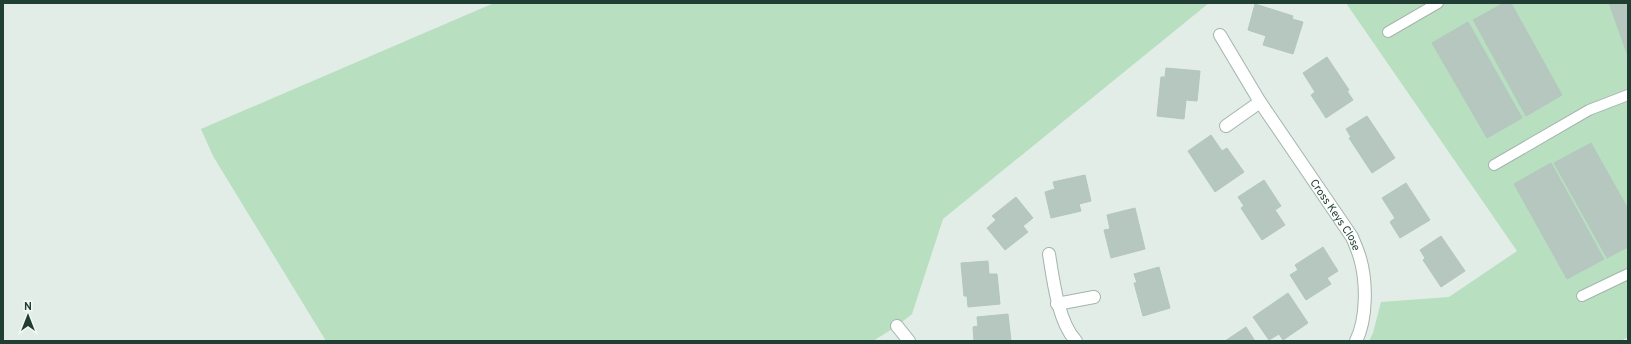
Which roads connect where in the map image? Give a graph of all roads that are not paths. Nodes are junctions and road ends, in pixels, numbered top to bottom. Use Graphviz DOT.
graph roads {
  1 [pos="1438,3"];
  2 [pos="1388,32"];
  3 [pos="1220,34"];
  4 [pos="1628,95"];
  5 [pos="1260,102"];
  6 [pos="1226,126"];
  7 [pos="1494,165"];
  8 [pos="1048,254"];
  9 [pos="1628,274"];
  10 [pos="1582,296"];
  11 [pos="1094,297"];
  12 [pos="1057,304"];
  13 [pos="897,326"];
  14 [pos="909,341"];
  15 [pos="1076,341"];
  16 [pos="1356,341"];
  1 -- 2 [label="lane"];
  3 -- 5 [label="street, Cross Keys Close"];
  4 -- 7 [label="lane"];
  5 -- 6 [label="street"];
  5 -- 16 [label="street, Cross Keys Close"];
  8 -- 12 [label="street"];
  9 -- 10 [label="lane"];
  11 -- 12 [label="street"];
  12 -- 15 [label="street"];
  13 -- 14 [label="street"];
}
